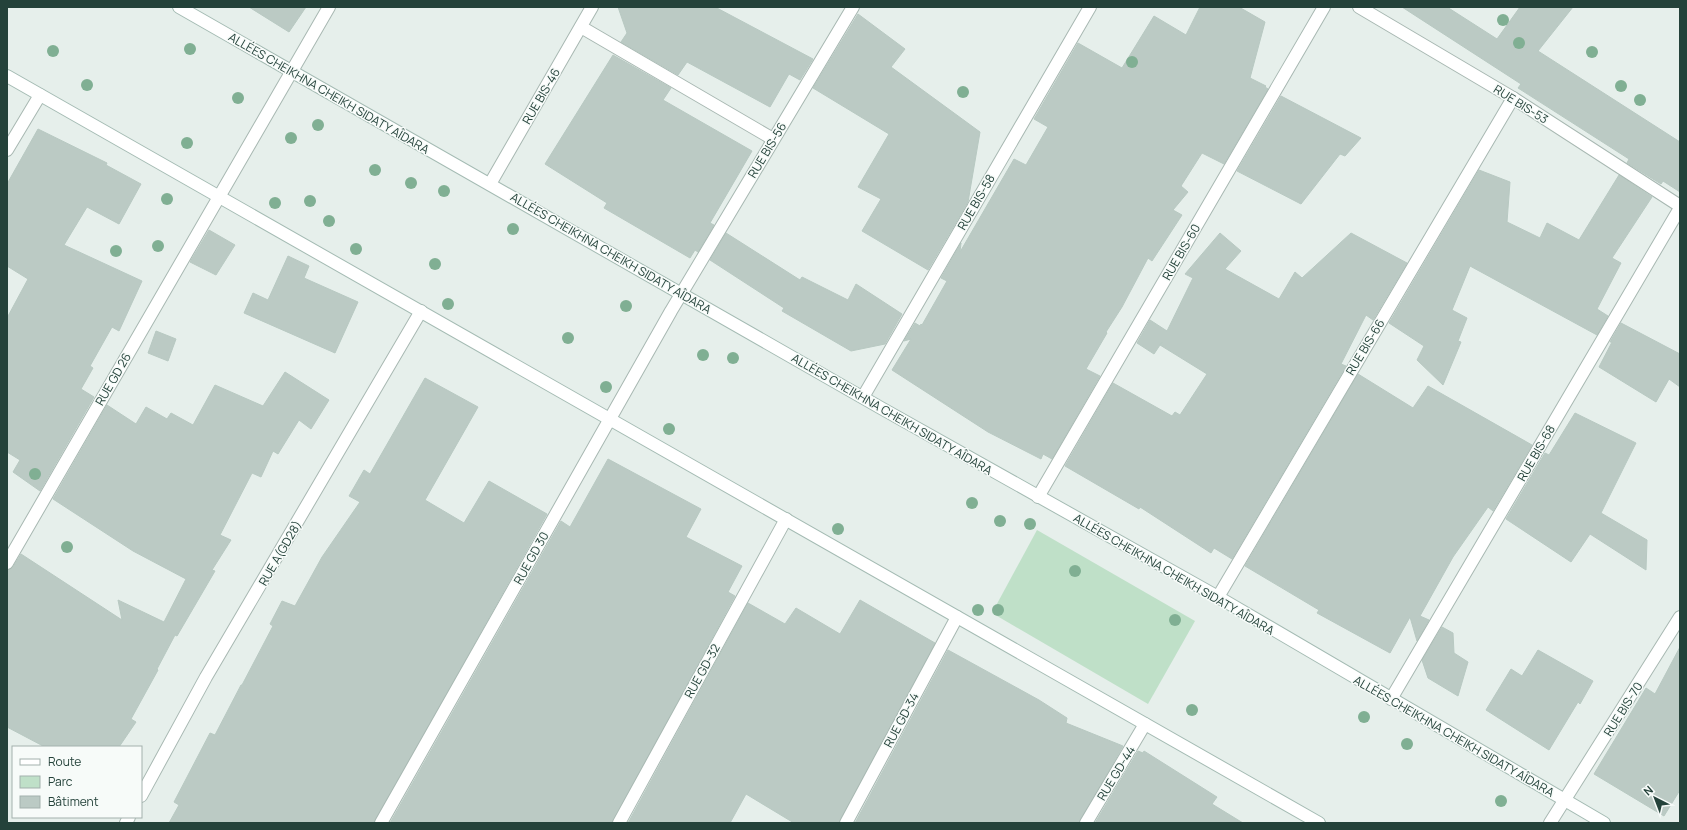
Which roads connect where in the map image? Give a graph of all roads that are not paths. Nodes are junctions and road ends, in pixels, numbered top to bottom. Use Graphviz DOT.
graph roads {
  1 [pos="179,7"];
  2 [pos="329,7"];
  3 [pos="592,7"];
  4 [pos="853,7"];
  5 [pos="1090,7"];
  6 [pos="1324,7"];
  7 [pos="1359,7"];
  8 [pos="581,27"];
  9 [pos="292,72"];
  10 [pos="7,76"];
  11 [pos="40,95"];
  12 [pos="1513,98"];
  13 [pos="773,139"];
  14 [pos="7,150"];
  15 [pos="490,184"];
  16 [pos="218,196"];
  17 [pos="1680,207"];
  18 [pos="681,294"];
  19 [pos="421,311"];
  20 [pos="863,397"];
  21 [pos="610,419"];
  22 [pos="1038,496"];
  23 [pos="786,519"];
  24 [pos="7,563"];
  25 [pos="1218,597"];
  26 [pos="957,617"];
  27 [pos="1680,617"];
  28 [pos="1391,699"];
  29 [pos="1145,724"];
  30 [pos="142,794"];
  31 [pos="1565,801"];
  32 [pos="1552,820"];
  33 [pos="1314,822"];
  34 [pos="381,823"];
  35 [pos="619,823"];
  36 [pos="846,823"];
  37 [pos="1086,823"];
  38 [pos="1604,823"];
  1 -- 9 [label="street, ALLÉES CHEIKHNA CHEIKH SIDATY AÎDARA"];
  2 -- 9 [label="street, RUE GD 26"];
  3 -- 8 [label="street, RUE BIS-46"];
  4 -- 13 [label="street, RUE BIS-56"];
  5 -- 20 [label="street, RUE BIS-58"];
  6 -- 22 [label="street, RUE BIS-60"];
  7 -- 12 [label="street, RUE BIS-53"];
  8 -- 13 [label="street"];
  8 -- 15 [label="street, RUE BIS-46"];
  9 -- 15 [label="street, ALLÉES CHEIKHNA CHEIKH SIDATY AÎDARA"];
  9 -- 16 [label="street, RUE GD 26"];
  10 -- 11 [label="street"];
  11 -- 14 [label="street"];
  11 -- 16 [label="street"];
  12 -- 17 [label="street, RUE BIS-53"];
  12 -- 25 [label="street, RUE BIS-66"];
  13 -- 18 [label="street, RUE BIS-56"];
  15 -- 18 [label="street, ALLÉES CHEIKHNA CHEIKH SIDATY AÎDARA"];
  16 -- 19 [label="street"];
  16 -- 24 [label="street, RUE GD 26"];
  17 -- 28 [label="street, RUE BIS-68"];
  18 -- 20 [label="street, ALLÉES CHEIKHNA CHEIKH SIDATY AÎDARA"];
  18 -- 21 [label="street, RUE GD 30"];
  19 -- 21 [label="street"];
  19 -- 30 [label="street, RUE A(GD28)"];
  20 -- 22 [label="street, ALLÉES CHEIKHNA CHEIKH SIDATY AÎDARA"];
  21 -- 23 [label="street"];
  21 -- 34 [label="street, RUE GD 30"];
  22 -- 25 [label="street, ALLÉES CHEIKHNA CHEIKH SIDATY AÎDARA"];
  23 -- 26 [label="street"];
  23 -- 35 [label="street, RUE GD-32"];
  25 -- 28 [label="street, ALLÉES CHEIKHNA CHEIKH SIDATY AÎDARA"];
  26 -- 29 [label="street"];
  26 -- 36 [label="street, RUE GD-34"];
  27 -- 31 [label="street, RUE BIS-70"];
  28 -- 31 [label="street, ALLÉES CHEIKHNA CHEIKH SIDATY AÎDARA"];
  29 -- 33 [label="street"];
  29 -- 37 [label="street, RUE GD-44"];
  31 -- 32 [label="street, RUE BIS-70"];
  31 -- 38 [label="street, ALLÉES CHEIKHNA CHEIKH SIDATY AÎDARA"];
}
